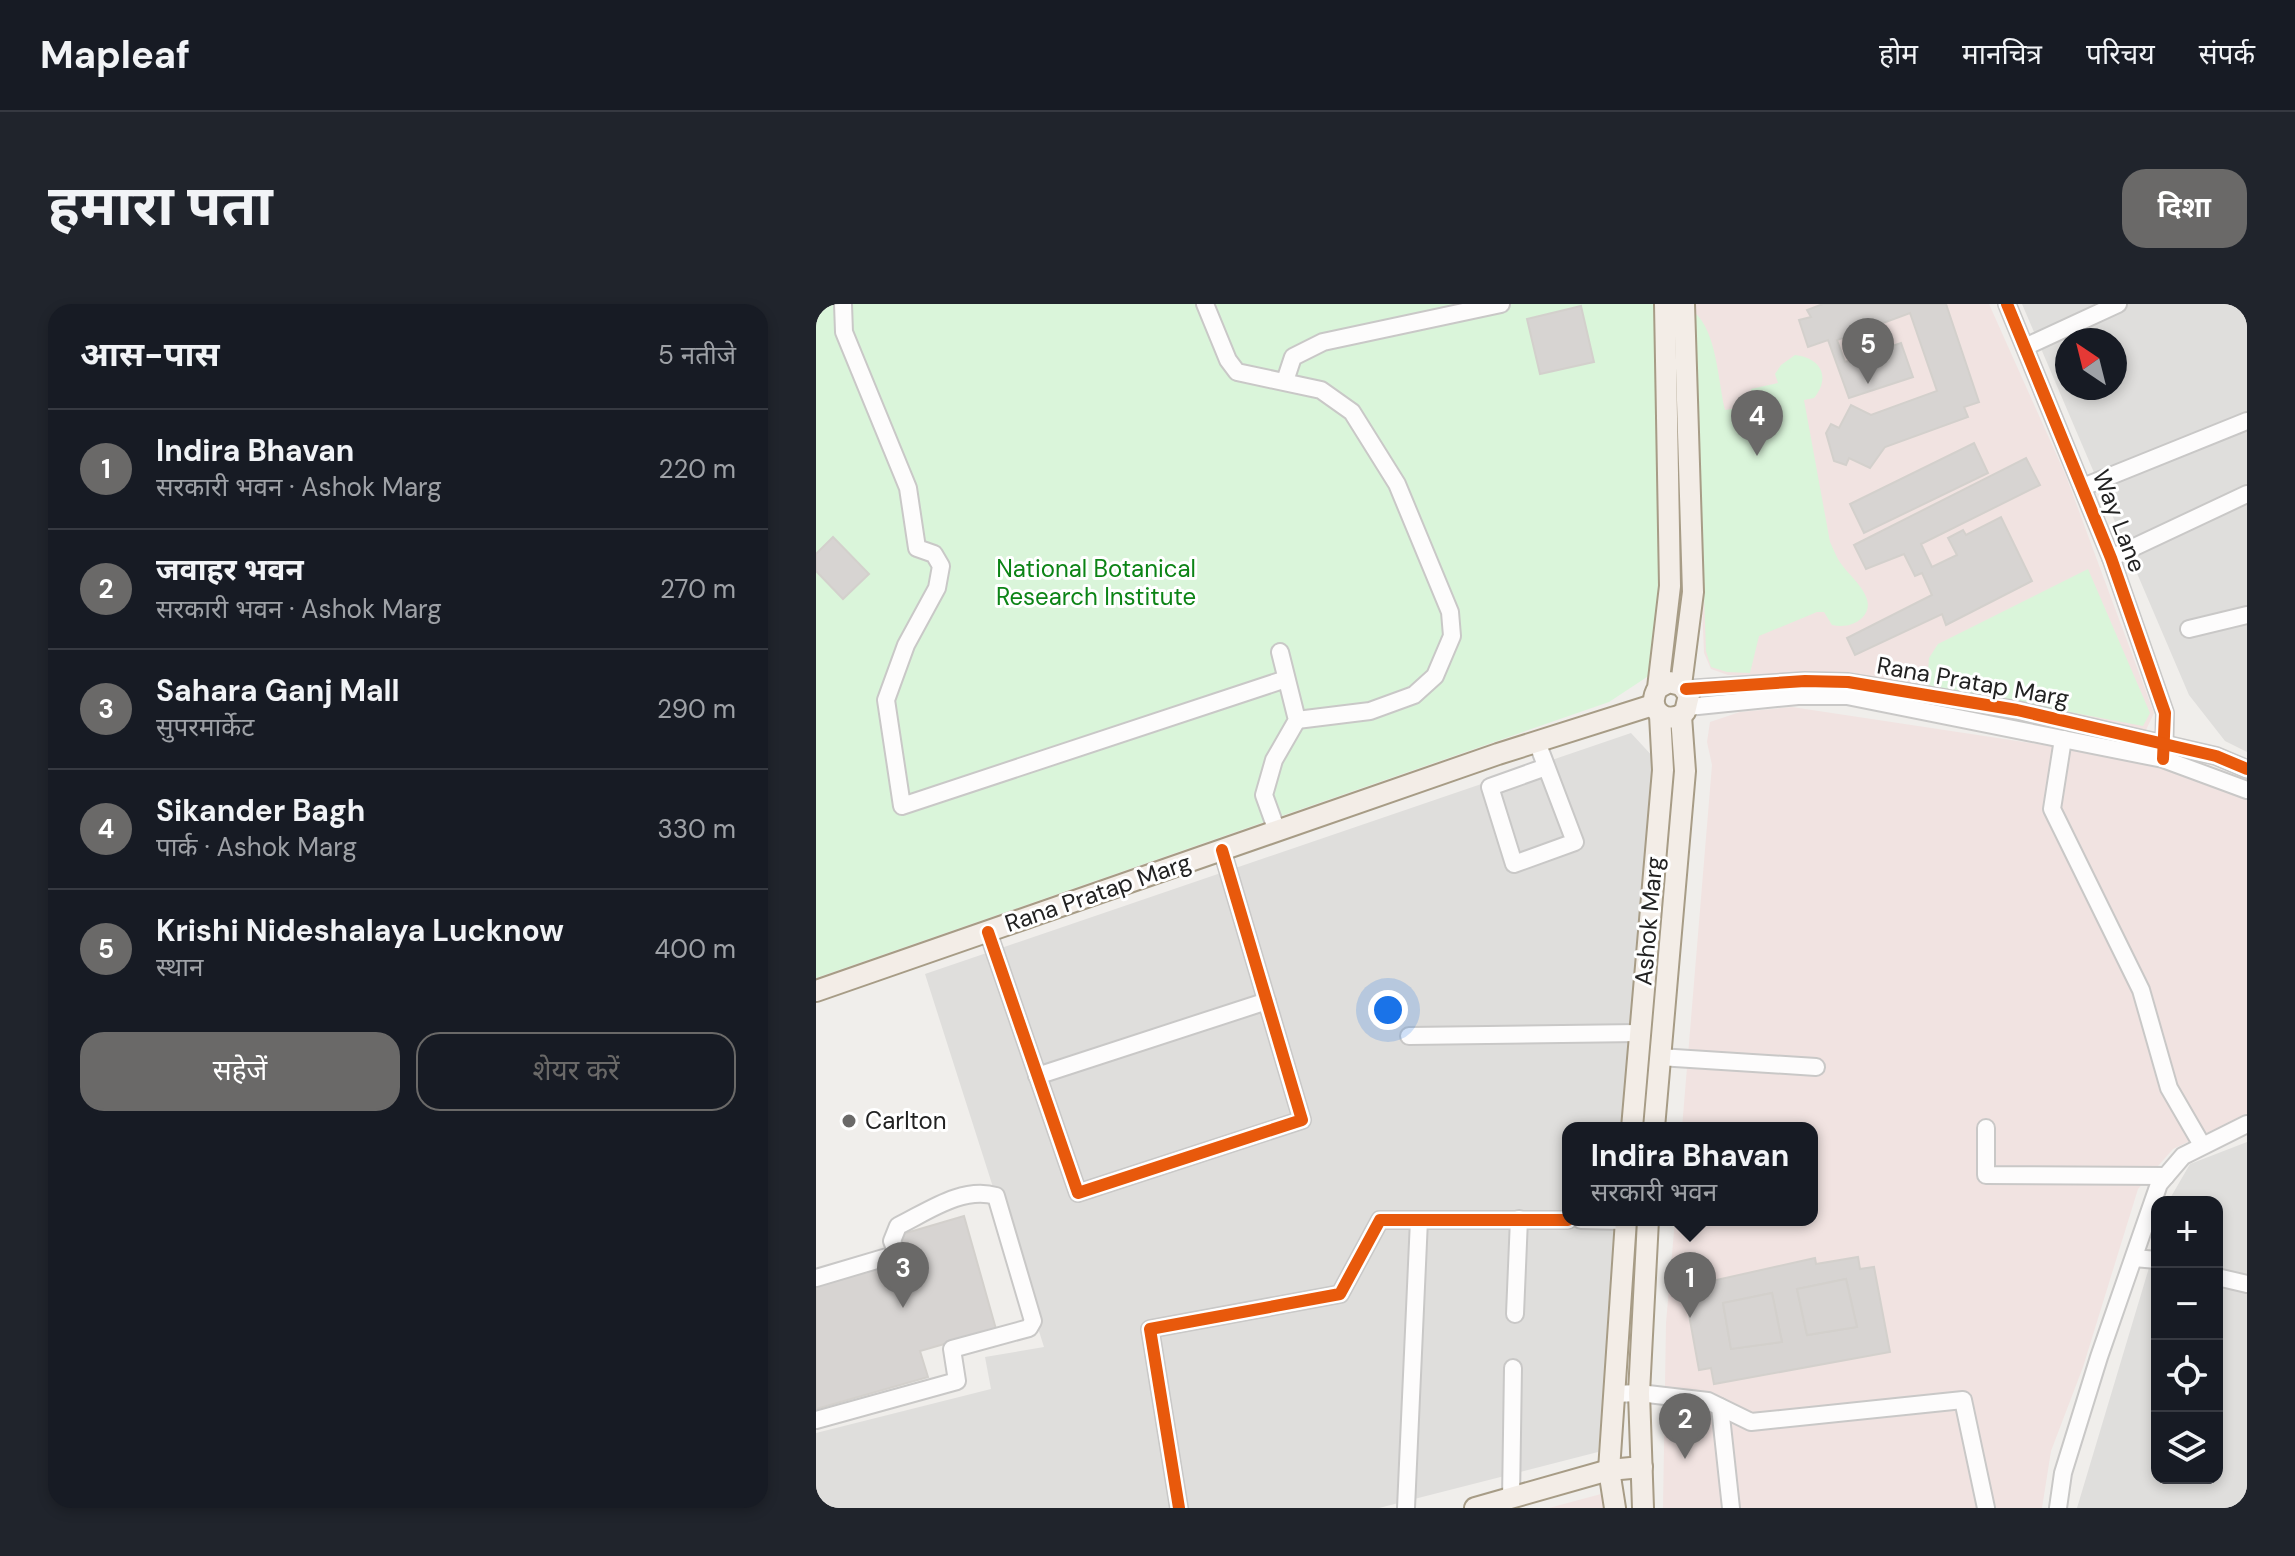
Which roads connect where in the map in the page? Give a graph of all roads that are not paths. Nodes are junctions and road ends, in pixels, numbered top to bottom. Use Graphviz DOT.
graph roads {
  1 [pos="843,304"];
  2 [pos="1205,304"];
  3 [pos="1501,304"];
  4 [pos="1665,304"];
  5 [pos="1684,304"];
  6 [pos="2007,304"];
  7 [pos="2118,304"];
  8 [pos="1424,312"];
  9 [pos="2025,347"];
  10 [pos="1285,381"];
  11 [pos="2247,421"];
  12 [pos="2083,487"];
  13 [pos="2247,494"];
  14 [pos="2111,558"];
  15 [pos="2247,615"];
  16 [pos="2189,629"];
  17 [pos="1280,652"];
  18 [pos="1286,679"];
  19 [pos="1684,699"];
  20 [pos="1657,703"];
  21 [pos="1297,720"];
  22 [pos="2063,739"];
  23 [pos="1537,742"];
  24 [pos="2164,752"];
  25 [pos="1546,767"];
  26 [pos="2247,769"];
  27 [pos="2247,790"];
  28 [pos="1277,831"];
  29 [pos="1222,850"];
  30 [pos="988,932"];
  31 [pos="816,991"];
  32 [pos="1267,1001"];
  33 [pos="1639,1033"];
  34 [pos="1409,1036"];
  35 [pos="1659,1057"];
  36 [pos="1816,1067"];
  37 [pos="1037,1076"];
  38 [pos="1632,1122"];
  39 [pos="1654,1122"];
  40 [pos="2247,1124"];
  41 [pos="1986,1128"];
  42 [pos="2202,1145"];
  43 [pos="2166,1176"];
  44 [pos="1519,1219"];
  45 [pos="1419,1220"];
  46 [pos="1562,1220"];
  47 [pos="1626,1226"];
  48 [pos="1648,1226"];
  49 [pos="2134,1258"];
  50 [pos="2151,1259"];
  51 [pos="816,1278"];
  52 [pos="2223,1278"];
  53 [pos="2247,1284"];
  54 [pos="1515,1314"];
  55 [pos="1513,1368"];
  56 [pos="1639,1393"];
  57 [pos="1613,1394"];
  58 [pos="1720,1407"];
  59 [pos="816,1420"];
  60 [pos="1642,1467"];
  61 [pos="1609,1470"];
  62 [pos="1511,1499"];
  63 [pos="1179,1508"];
  64 [pos="1406,1508"];
  65 [pos="1475,1508"];
  66 [pos="1615,1508"];
  67 [pos="1643,1508"];
  68 [pos="1731,1508"];
  69 [pos="1986,1508"];
  70 [pos="2058,1508"];
  1 -- 18 [label="street"];
  2 -- 10 [label="street"];
  3 -- 8 [label="street"];
  4 -- 20 [label="main road, Ashok Marg"];
  5 -- 19 [label="main road, Ashok Marg"];
  6 -- 9 [label="street, Way Lane"];
  7 -- 9 [label="street"];
  8 -- 10 [label="street"];
  9 -- 12 [label="street, Way Lane"];
  10 -- 21 [label="street"];
  11 -- 12 [label="street, Way Lane"];
  12 -- 14 [label="street, Way Lane"];
  13 -- 14 [label="street"];
  14 -- 24 [label="street, Way Lane"];
  15 -- 16 [label="street"];
  17 -- 18 [label="street"];
  18 -- 21 [label="street"];
  19 -- 20 [label="main road"];
  19 -- 20 [label="main road"];
  19 -- 22 [label="street, Rana Pratap Marg"];
  19 -- 24 [label="street, Rana Pratap Marg"];
  19 -- 35 [label="main road, Ashok Marg"];
  20 -- 23 [label="main road, Rana Pratap Marg"];
  20 -- 33 [label="main road, Ashok Marg"];
  21 -- 28 [label="street"];
  22 -- 24 [label="street, Rana Pratap Marg"];
  22 -- 42 [label="street"];
  23 -- 25 [label="street"];
  23 -- 28 [label="main road, Rana Pratap Marg"];
  24 -- 26 [label="street, Rana Pratap Marg"];
  24 -- 27 [label="street, Rana Pratap Marg"];
  25 -- 25 [label="street"];
  28 -- 29 [label="main road, Rana Pratap Marg"];
  29 -- 30 [label="main road, Rana Pratap Marg"];
  29 -- 32 [label="street"];
  30 -- 31 [label="main road, Rana Pratap Marg"];
  30 -- 37 [label="street"];
  32 -- 37 [label="street"];
  32 -- 37 [label="street"];
  33 -- 34 [label="street"];
  33 -- 38 [label="main road, Ashok Marg"];
  35 -- 36 [label="street"];
  35 -- 39 [label="main road, Ashok Marg"];
  40 -- 42 [label="street"];
  41 -- 43 [label="street"];
  42 -- 43 [label="street"];
  43 -- 49 [label="street"];
  44 -- 45 [label="street"];
  44 -- 46 [label="street"];
  44 -- 54 [label="street"];
  45 -- 63 [label="street"];
  45 -- 64 [label="street"];
  47 -- 57 [label="main road"];
  48 -- 56 [label="main road"];
  49 -- 50 [label="street"];
  49 -- 70 [label="street"];
  51 -- 59 [label="street"];
  52 -- 53 [label="street"];
  55 -- 62 [label="street"];
  56 -- 57 [label="street"];
  56 -- 58 [label="street"];
  56 -- 60 [label="main road"];
  57 -- 61 [label="main road"];
  58 -- 68 [label="street"];
  58 -- 69 [label="street"];
  60 -- 61 [label="main road"];
  60 -- 67 [label="main road"];
  61 -- 62 [label="main road"];
  61 -- 66 [label="main road"];
  62 -- 65 [label="main road"];
}
